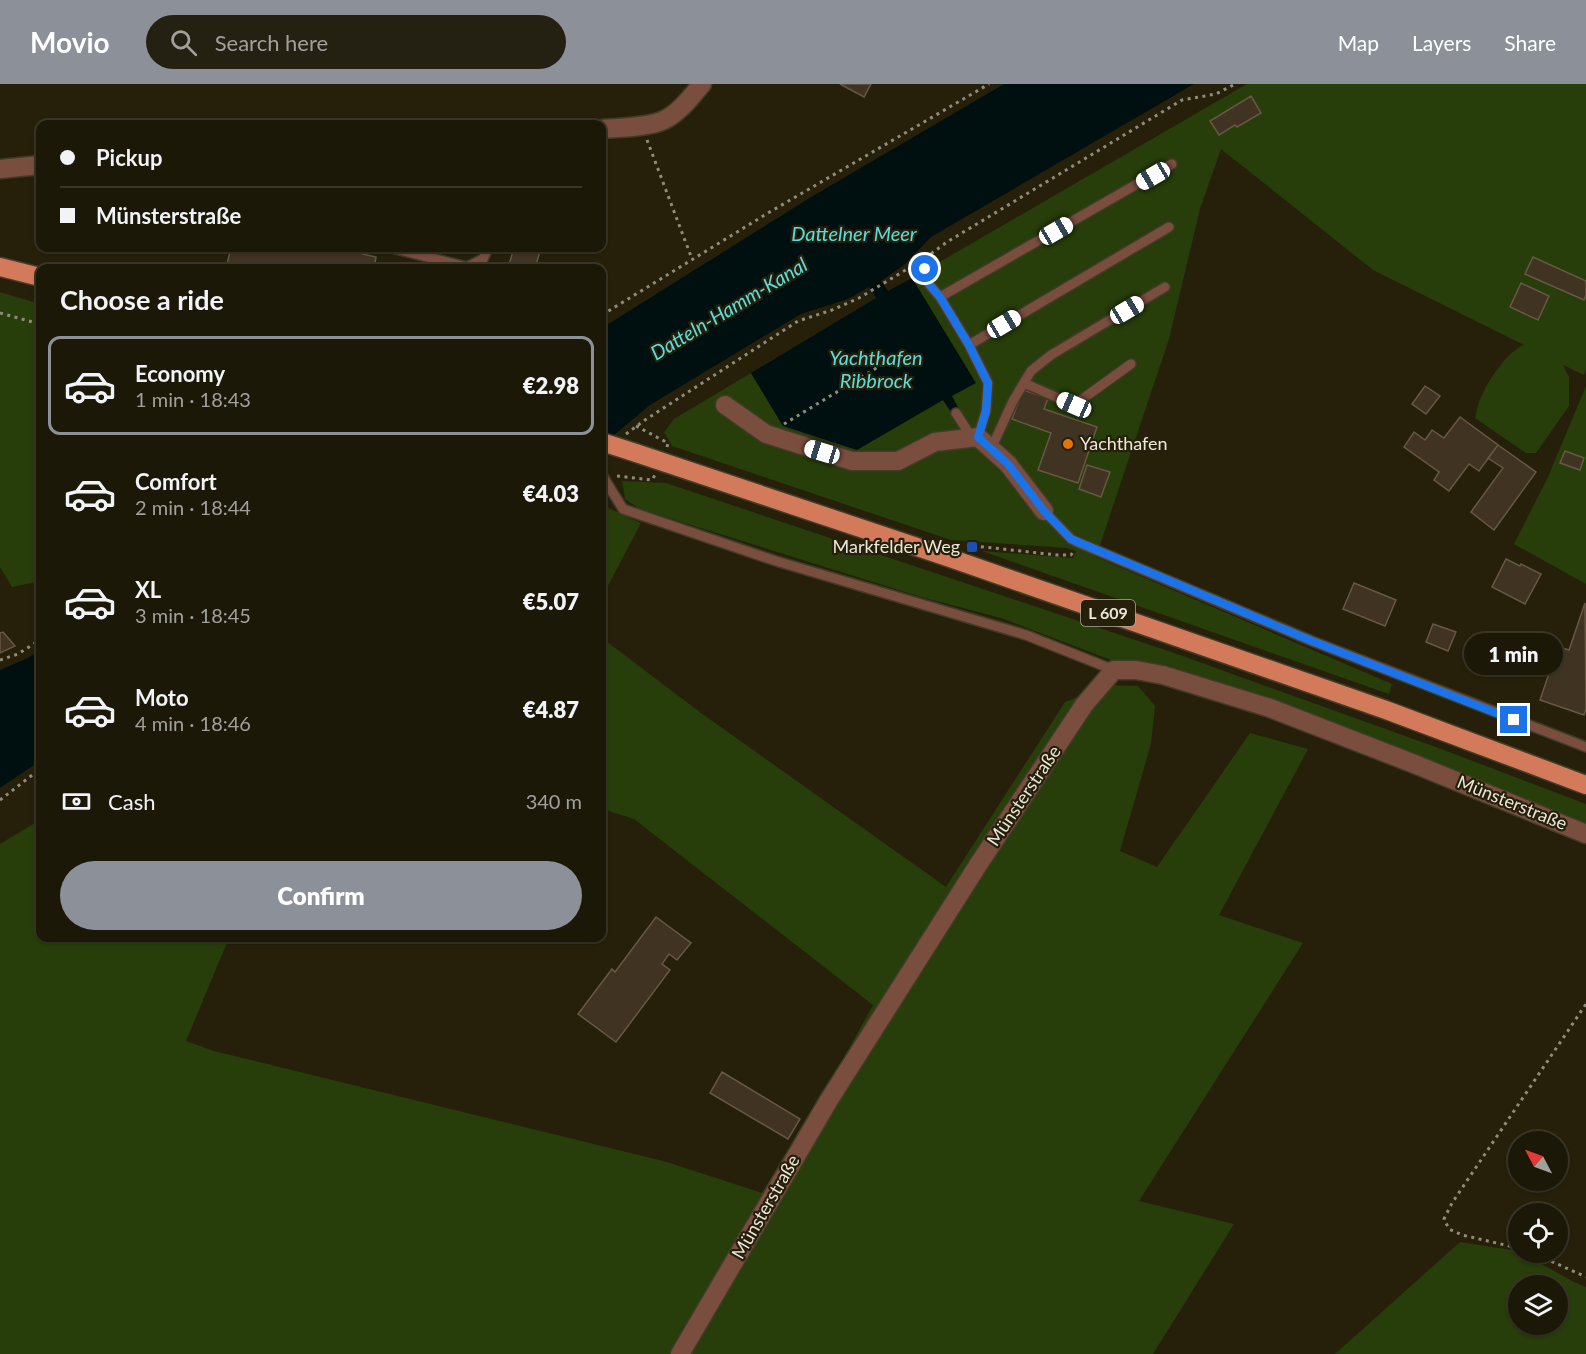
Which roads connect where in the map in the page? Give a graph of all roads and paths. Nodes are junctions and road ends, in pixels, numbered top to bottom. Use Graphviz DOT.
graph roads {
  1 [pos="702,84"];
  2 [pos="989,84"];
  3 [pos="1235,84"];
  4 [pos="641,125"];
  5 [pos="606,129"];
  6 [pos="1172,164"];
  7 [pos="36,165"];
  8 [pos="0,169"];
  9 [pos="1169,227"];
  10 [pos="408,252"];
  11 [pos="486,252"];
  12 [pos="692,260"];
  13 [pos="455,264"];
  14 [pos="473,264"];
  15 [pos="924,264"];
  16 [pos="915,265"];
  17 [pos="0,267"];
  18 [pos="36,277"];
  19 [pos="1165,287"];
  20 [pos="940,297"];
  21 [pos="0,313"];
  22 [pos="606,313"];
  23 [pos="36,323"];
  24 [pos="969,345"];
  25 [pos="898,355"];
  26 [pos="1131,364"];
  27 [pos="1024,383"];
  28 [pos="724,405"];
  29 [pos="956,413"];
  30 [pos="645,420"];
  31 [pos="782,424"];
  32 [pos="636,426"];
  33 [pos="980,441"];
  34 [pos="606,443"];
  35 [pos="668,443"];
  36 [pos="624,476"];
  37 [pos="652,480"];
  38 [pos="606,482"];
  39 [pos="1044,511"];
  40 [pos="1077,542"];
  41 [pos="960,562"];
  42 [pos="36,643"];
  43 [pos="0,660"];
  44 [pos="1114,670"];
  45 [pos="1586,747"];
  46 [pos="36,772"];
  47 [pos="1586,785"];
  48 [pos="0,800"];
  49 [pos="1586,834"];
  50 [pos="1586,1004"];
  51 [pos="1508,1246"];
  52 [pos="1556,1263"];
  53 [pos="1586,1277"];
  54 [pos="680,1354"];
  1 -- 4 [label="street"];
  2 -- 12 [label="path"];
  3 -- 15 [label="path"];
  4 -- 5 [label="street"];
  4 -- 12 [label="path"];
  6 -- 20 [label="lane"];
  7 -- 8 [label="street"];
  9 -- 24 [label="lane"];
  10 -- 13 [label="lane"];
  11 -- 14 [label="lane"];
  12 -- 22 [label="path"];
  15 -- 20 [label="lane"];
  16 -- 30 [label="path"];
  17 -- 18 [label="main road"];
  19 -- 27 [label="lane"];
  20 -- 24 [label="lane"];
  21 -- 23 [label="path"];
  24 -- 33 [label="lane"];
  25 -- 31 [label="path"];
  26 -- 27 [label="lane"];
  27 -- 33 [label="lane"];
  28 -- 33 [label="street"];
  29 -- 33 [label="lane"];
  32 -- 35 [label="path"];
  33 -- 39 [label="street"];
  34 -- 41 [label="main road, L 609, bridge"];
  36 -- 37 [label="path"];
  38 -- 44 [label="lane"];
  39 -- 40 [label="lane"];
  40 -- 41 [label="path"];
  40 -- 45 [label="lane"];
  41 -- 47 [label="main road, L 609"];
  42 -- 43 [label="path"];
  44 -- 49 [label="street, Münsterstraße"];
  44 -- 54 [label="street, Münsterstraße"];
  46 -- 48 [label="path"];
  50 -- 51 [label="path"];
  52 -- 53 [label="path"];
}
